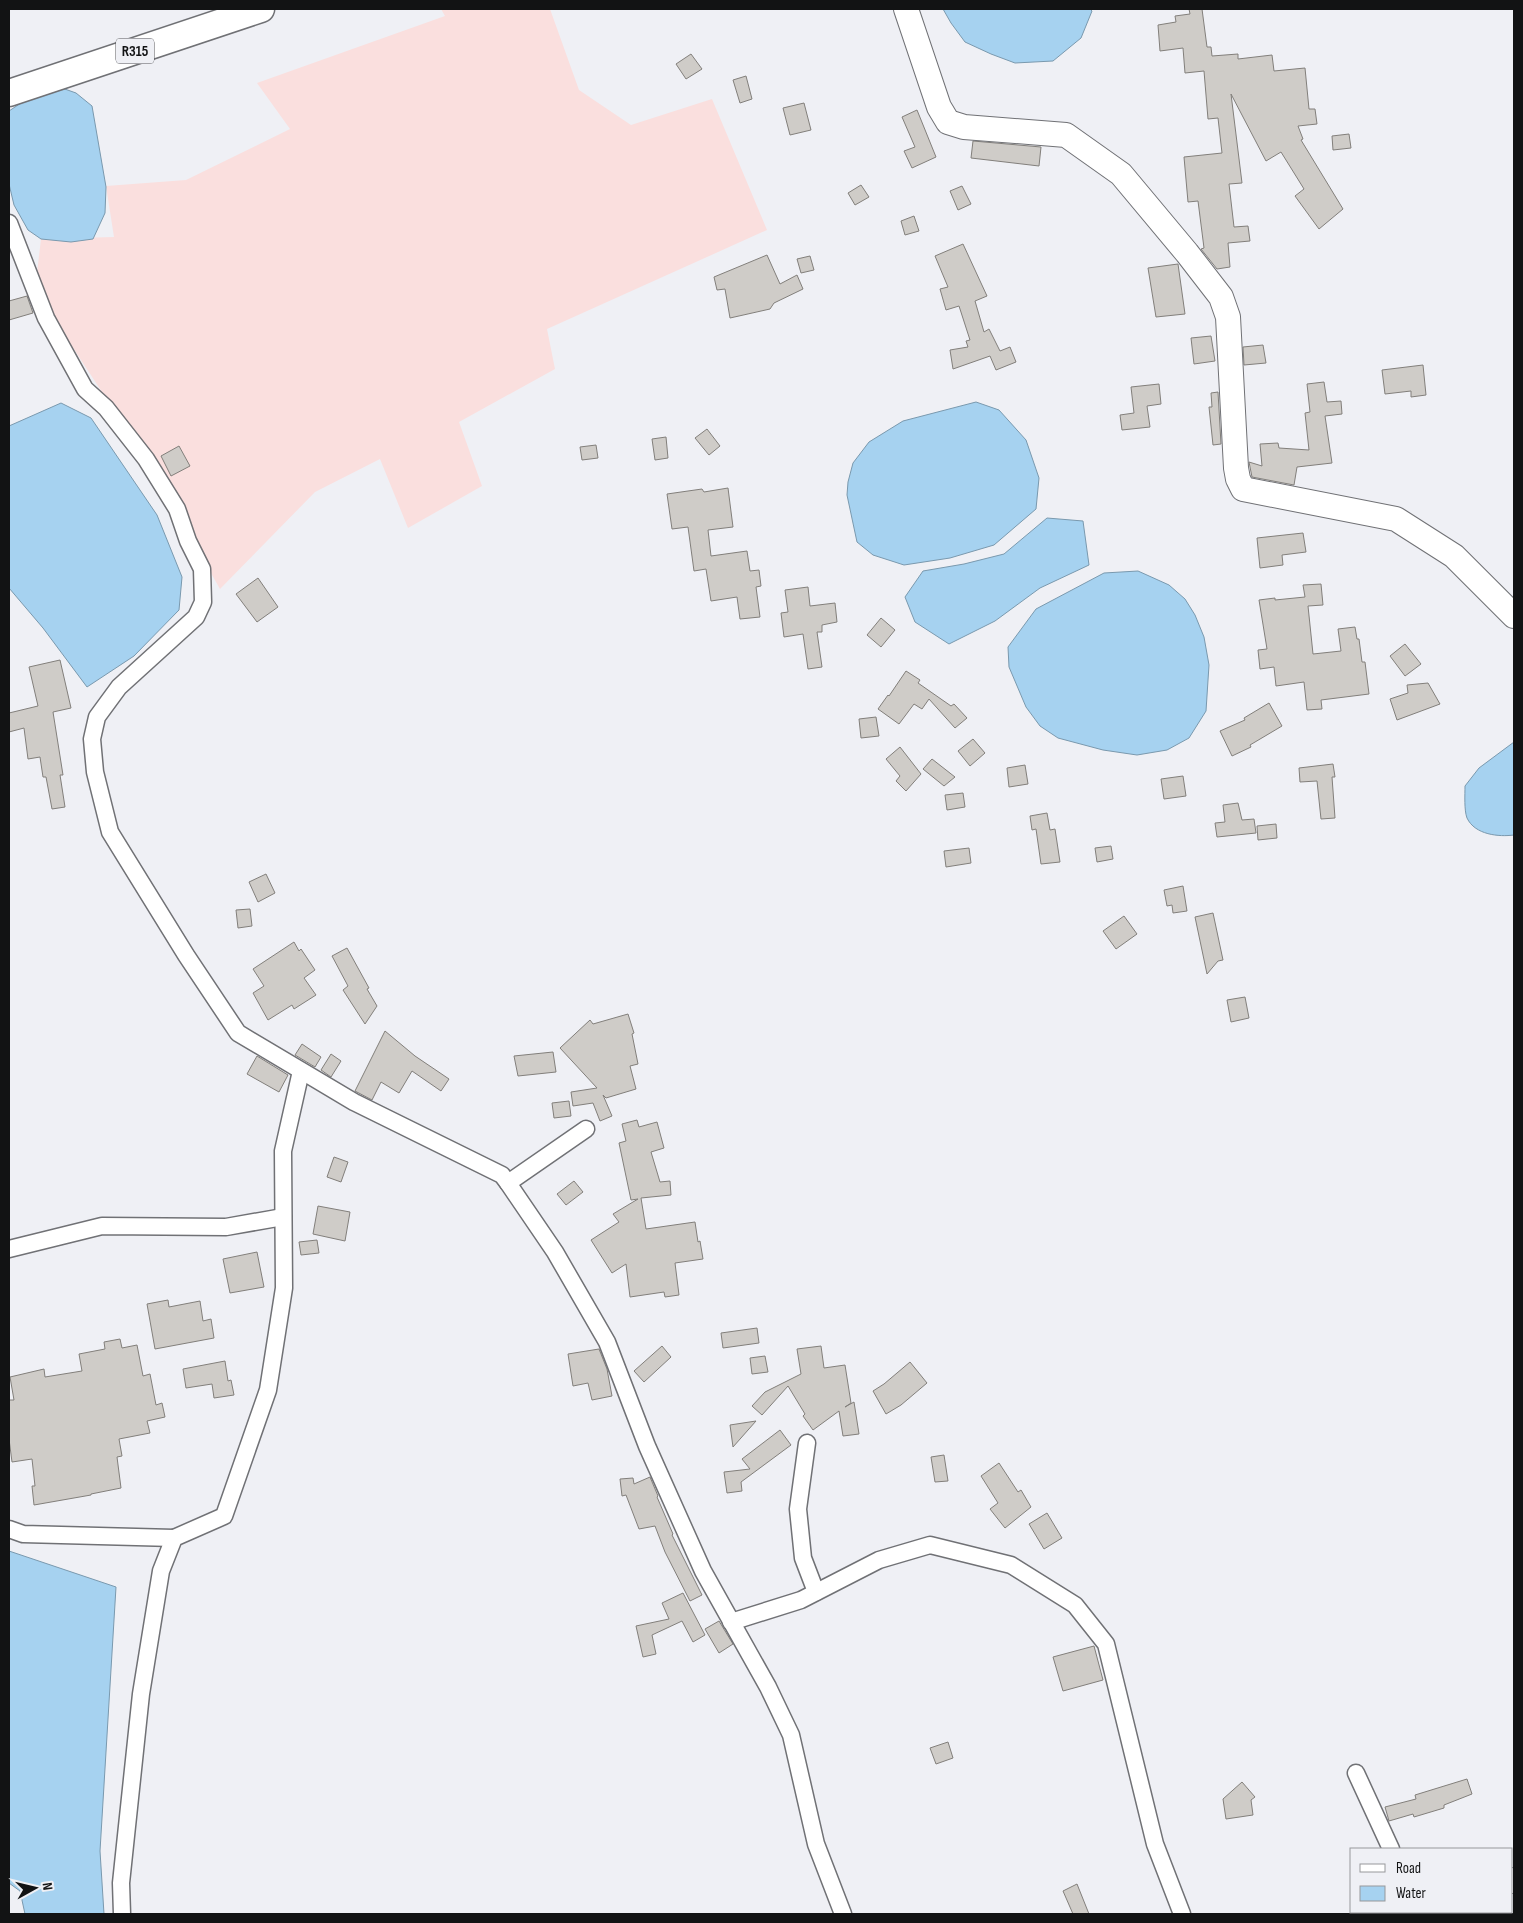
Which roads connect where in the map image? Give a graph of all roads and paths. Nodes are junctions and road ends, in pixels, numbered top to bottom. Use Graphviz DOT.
graph roads {
  1 [pos="261,9"];
  2 [pos="906,9"];
  3 [pos="9,94"];
  4 [pos="9,223"];
  5 [pos="1514,616"];
  6 [pos="301,1071"];
  7 [pos="586,1129"];
  8 [pos="508,1183"];
  9 [pos="283,1217"];
  10 [pos="9,1249"];
  11 [pos="807,1443"];
  12 [pos="9,1530"];
  13 [pos="174,1538"];
  14 [pos="816,1592"];
  15 [pos="732,1622"];
  16 [pos="1356,1773"];
  17 [pos="1391,1848"];
  18 [pos="122,1914"];
  19 [pos="844,1914"];
  20 [pos="1182,1914"];
  1 -- 3 [label="main road, R315"];
  2 -- 5 [label="street"];
  4 -- 6 [label="street"];
  6 -- 8 [label="street"];
  6 -- 9 [label="street"];
  7 -- 8 [label="street"];
  8 -- 15 [label="street"];
  9 -- 10 [label="street"];
  9 -- 13 [label="street"];
  11 -- 14 [label="street"];
  12 -- 13 [label="street"];
  13 -- 18 [label="street"];
  14 -- 15 [label="street"];
  14 -- 20 [label="street"];
  15 -- 19 [label="street"];
  16 -- 17 [label="street"];
}
